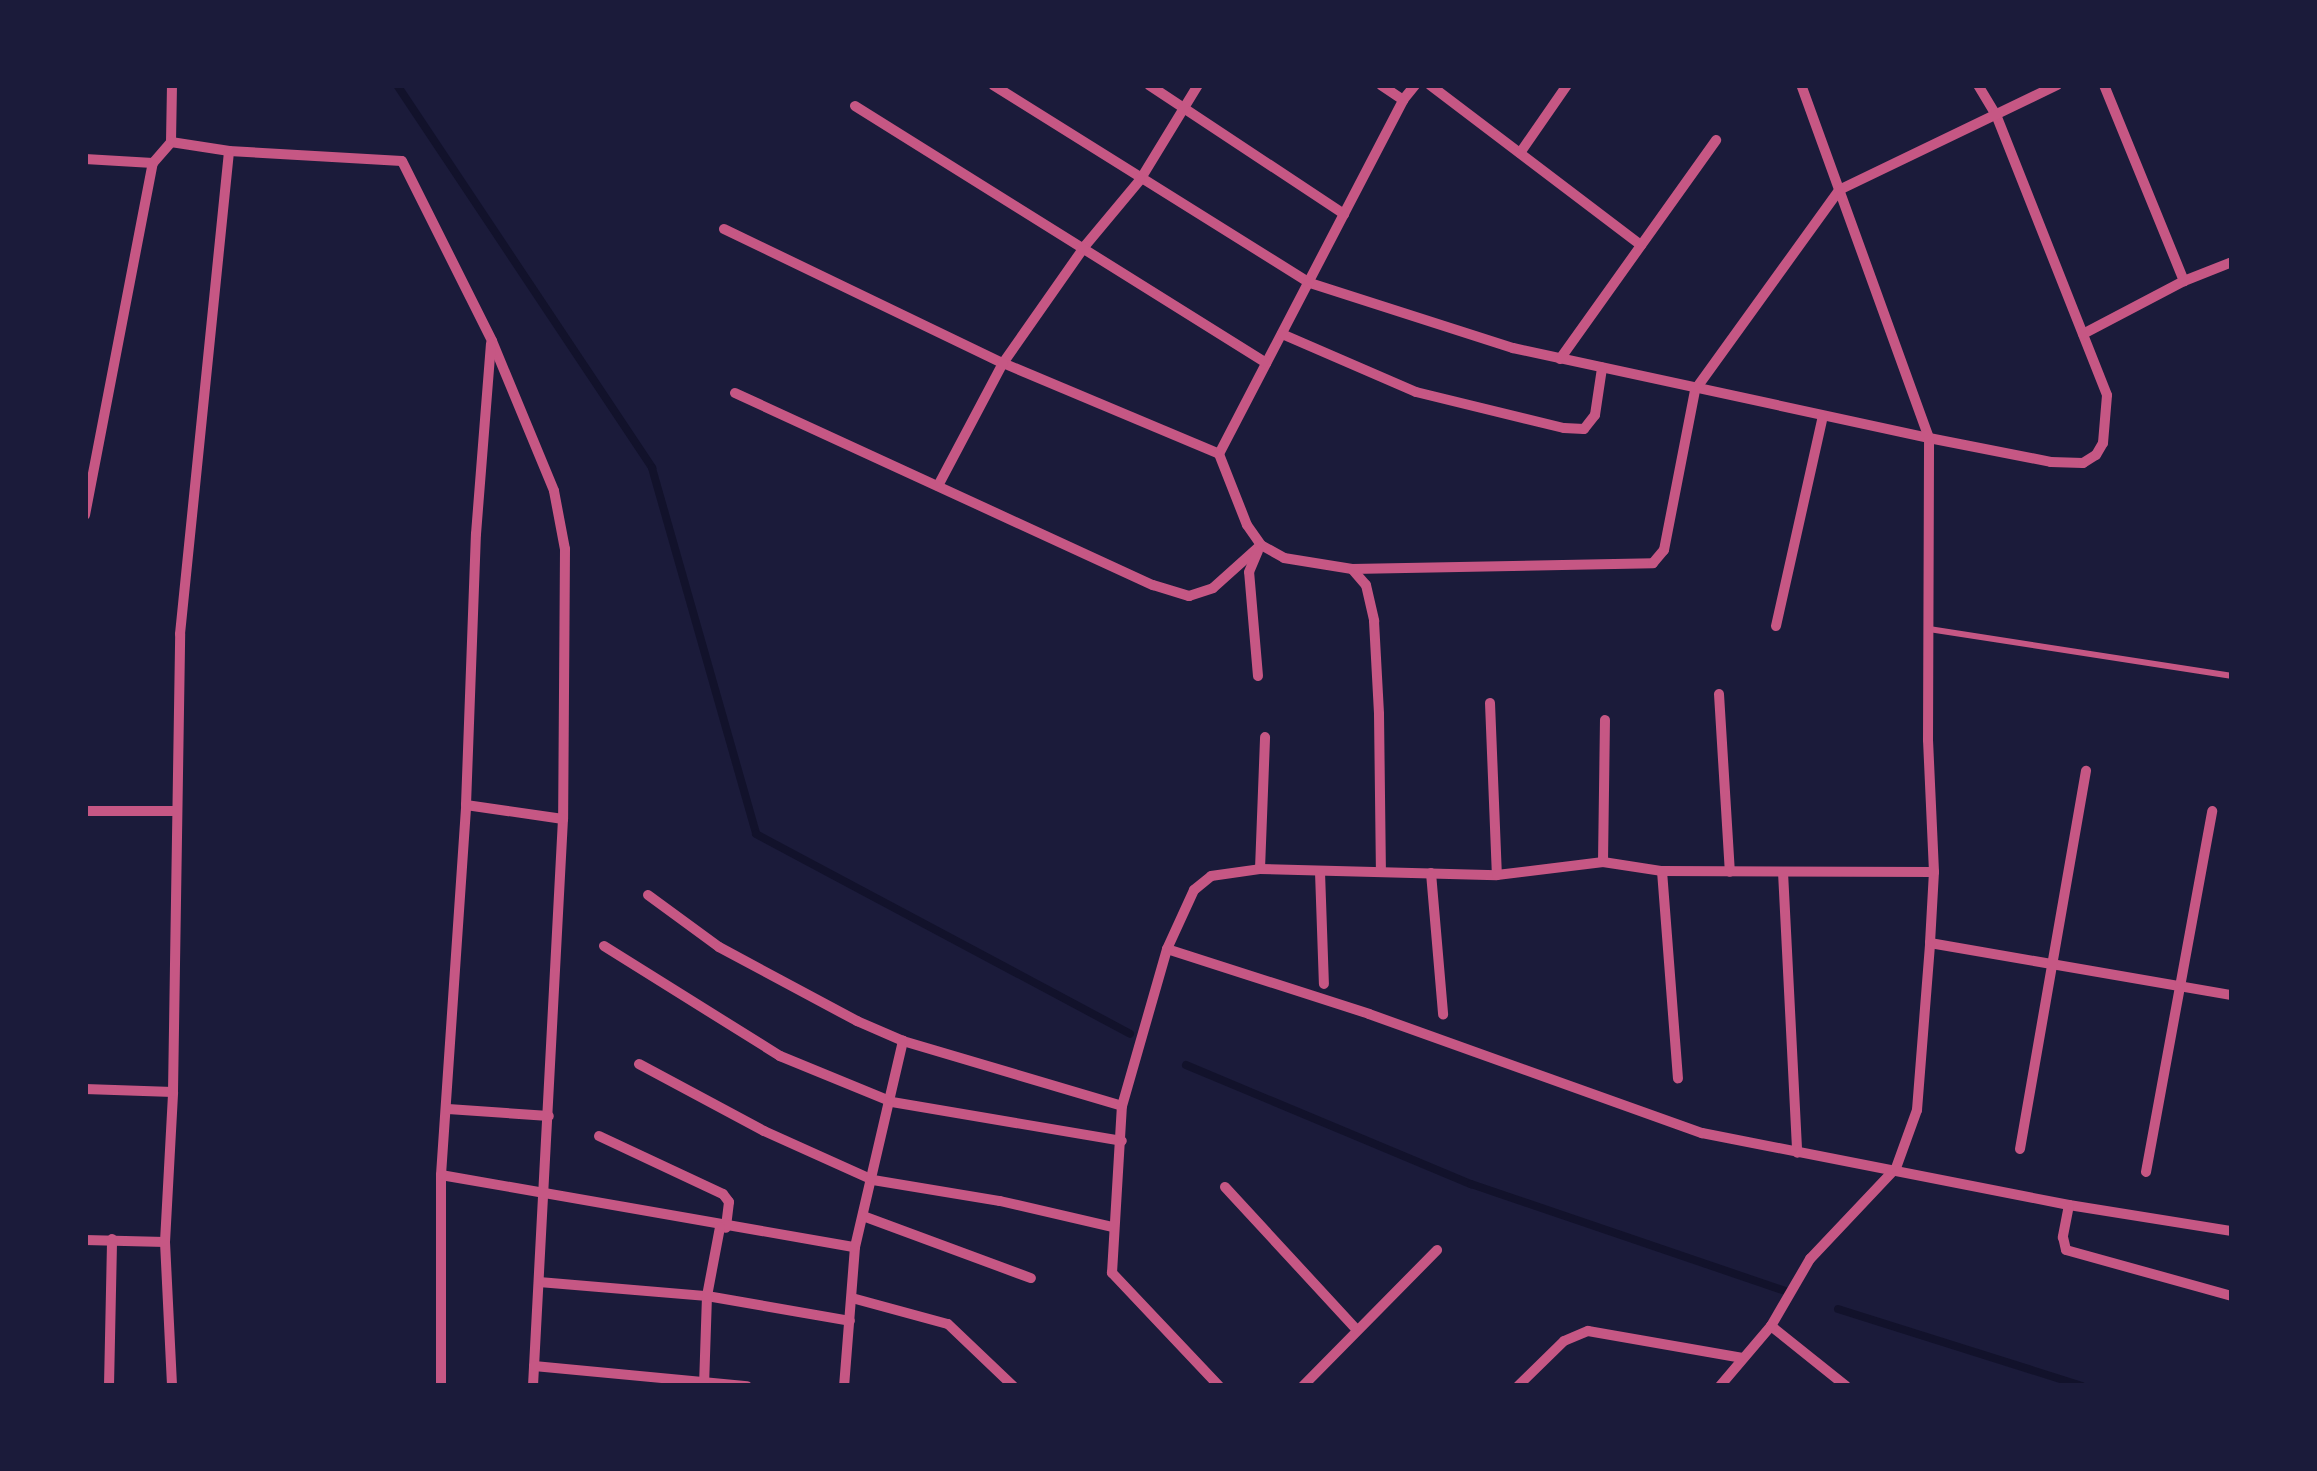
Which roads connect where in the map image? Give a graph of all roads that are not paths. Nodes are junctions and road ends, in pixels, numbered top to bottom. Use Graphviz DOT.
graph roads {
  1 [pos="172,85"];
  2 [pos="993,85"];
  3 [pos="1149,85"];
  4 [pos="1198,85"];
  5 [pos="1381,85"];
  6 [pos="1416,85"];
  7 [pos="1430,85"];
  8 [pos="1567,85"];
  9 [pos="1801,85"];
  10 [pos="1978,85"];
  11 [pos="2057,85"];
  12 [pos="2104,85"];
  13 [pos="1402,100"];
  14 [pos="856,106"];
  15 [pos="1184,107"];
  16 [pos="1996,114"];
  17 [pos="1716,140"];
  18 [pos="170,142"];
  19 [pos="229,151"];
  20 [pos="1520,153"];
  21 [pos="85,159"];
  22 [pos="154,163"];
  23 [pos="1140,180"];
  24 [pos="1839,190"];
  25 [pos="1344,214"];
  26 [pos="724,228"];
  27 [pos="1641,245"];
  28 [pos="1085,246"];
  29 [pos="2232,262"];
  30 [pos="2184,282"];
  31 [pos="1310,283"];
  32 [pos="1282,334"];
  33 [pos="2084,334"];
  34 [pos="492,341"];
  35 [pos="1560,359"];
  36 [pos="1266,363"];
  37 [pos="1004,364"];
  38 [pos="1602,368"];
  39 [pos="1695,390"];
  40 [pos="735,393"];
  41 [pos="1824,416"];
  42 [pos="1929,438"];
  43 [pos="1219,454"];
  44 [pos="938,486"];
  45 [pos="85,515"];
  46 [pos="1261,545"];
  47 [pos="1352,569"];
  48 [pos="1776,626"];
  49 [pos="1928,629"];
  50 [pos="1258,676"];
  51 [pos="2232,676"];
  52 [pos="1719,694"];
  53 [pos="1490,703"];
  54 [pos="1606,720"];
  55 [pos="1265,738"];
  56 [pos="2086,772"];
  57 [pos="466,805"];
  58 [pos="85,810"];
  59 [pos="175,811"];
  60 [pos="2212,811"];
  61 [pos="563,819"];
  62 [pos="1603,862"];
  63 [pos="1260,870"];
  64 [pos="1320,872"];
  65 [pos="1380,872"];
  66 [pos="1662,872"];
  67 [pos="1730,872"];
  68 [pos="1783,872"];
  69 [pos="1934,872"];
  70 [pos="1431,873"];
  71 [pos="1497,875"];
  72 [pos="648,895"];
  73 [pos="1930,943"];
  74 [pos="604,946"];
  75 [pos="1167,950"];
  76 [pos="2050,961"];
  77 [pos="1324,984"];
  78 [pos="2178,985"];
  79 [pos="2232,995"];
  80 [pos="1443,1014"];
  81 [pos="902,1040"];
  82 [pos="639,1064"];
  83 [pos="1678,1078"];
  84 [pos="85,1089"];
  85 [pos="173,1092"];
  86 [pos="892,1102"];
  87 [pos="1122,1106"];
  88 [pos="448,1109"];
  89 [pos="548,1116"];
  90 [pos="599,1136"];
  91 [pos="1122,1142"];
  92 [pos="2020,1149"];
  93 [pos="1797,1153"];
  94 [pos="1896,1168"];
  95 [pos="2146,1172"];
  96 [pos="442,1175"];
  97 [pos="873,1180"];
  98 [pos="1225,1186"];
  99 [pos="542,1192"];
  100 [pos="2069,1205"];
  101 [pos="863,1216"];
  102 [pos="723,1227"];
  103 [pos="1113,1227"];
  104 [pos="2232,1231"];
  105 [pos="112,1239"];
  106 [pos="85,1240"];
  107 [pos="165,1242"];
  108 [pos="855,1247"];
  109 [pos="1438,1250"];
  110 [pos="1031,1278"];
  111 [pos="539,1282"];
  112 [pos="706,1296"];
  113 [pos="2232,1296"];
  114 [pos="852,1298"];
  115 [pos="850,1321"];
  116 [pos="1770,1326"];
  117 [pos="1356,1328"];
  118 [pos="1743,1358"];
  119 [pos="534,1366"];
  120 [pos="618,1372"];
  121 [pos="704,1382"];
  122 [pos="109,1386"];
  123 [pos="172,1386"];
  124 [pos="441,1386"];
  125 [pos="533,1386"];
  126 [pos="616,1386"];
  127 [pos="746,1386"];
  128 [pos="844,1386"];
  129 [pos="1013,1386"];
  130 [pos="1220,1386"];
  131 [pos="1302,1386"];
  132 [pos="1518,1386"];
  133 [pos="1720,1386"];
  134 [pos="1846,1386"];
  1 -- 18 [label="street"];
  2 -- 23 [label="street"];
  3 -- 15 [label="street"];
  4 -- 15 [label="street"];
  5 -- 13 [label="street"];
  6 -- 13 [label="street"];
  7 -- 20 [label="street"];
  8 -- 20 [label="street"];
  9 -- 24 [label="street"];
  10 -- 16 [label="street"];
  11 -- 16 [label="street"];
  12 -- 30 [label="street"];
  13 -- 25 [label="street"];
  14 -- 28 [label="street"];
  15 -- 23 [label="street"];
  15 -- 25 [label="street"];
  16 -- 24 [label="street"];
  16 -- 33 [label="street"];
  17 -- 27 [label="street"];
  18 -- 19 [label="street"];
  18 -- 22 [label="street"];
  19 -- 34 [label="street"];
  19 -- 59 [label="street"];
  20 -- 27 [label="street"];
  21 -- 22 [label="street"];
  22 -- 45 [label="street"];
  23 -- 28 [label="street"];
  23 -- 31 [label="street"];
  24 -- 39 [label="street"];
  24 -- 42 [label="street"];
  25 -- 31 [label="street"];
  26 -- 37 [label="street"];
  27 -- 35 [label="street"];
  28 -- 36 [label="street"];
  28 -- 37 [label="street"];
  29 -- 30 [label="street"];
  30 -- 33 [label="street"];
  31 -- 32 [label="street"];
  31 -- 35 [label="street"];
  32 -- 36 [label="street"];
  32 -- 38 [label="street"];
  33 -- 42 [label="street"];
  34 -- 57 [label="street"];
  34 -- 61 [label="street"];
  35 -- 38 [label="street"];
  36 -- 43 [label="street"];
  37 -- 43 [label="street"];
  37 -- 44 [label="street"];
  38 -- 39 [label="street"];
  39 -- 41 [label="street"];
  39 -- 47 [label="street"];
  40 -- 44 [label="street"];
  41 -- 42 [label="street"];
  41 -- 48 [label="street"];
  42 -- 49 [label="street"];
  43 -- 46 [label="street"];
  44 -- 46 [label="street"];
  46 -- 47 [label="street"];
  46 -- 50 [label="street"];
  47 -- 65 [label="street"];
  49 -- 51 [label="lane"];
  49 -- 69 [label="street"];
  52 -- 67 [label="street"];
  53 -- 71 [label="street"];
  54 -- 62 [label="street"];
  55 -- 63 [label="street"];
  56 -- 76 [label="street"];
  57 -- 61 [label="street"];
  57 -- 88 [label="street"];
  58 -- 59 [label="street"];
  59 -- 85 [label="street"];
  60 -- 78 [label="street"];
  61 -- 89 [label="street"];
  62 -- 66 [label="street"];
  62 -- 71 [label="street"];
  63 -- 64 [label="street"];
  63 -- 75 [label="street"];
  64 -- 65 [label="street"];
  64 -- 77 [label="street"];
  65 -- 70 [label="street"];
  66 -- 67 [label="street"];
  66 -- 83 [label="street"];
  67 -- 68 [label="street"];
  68 -- 69 [label="street"];
  68 -- 93 [label="street"];
  69 -- 73 [label="street"];
  70 -- 71 [label="street"];
  70 -- 80 [label="street"];
  72 -- 81 [label="street"];
  73 -- 76 [label="street"];
  73 -- 94 [label="street"];
  74 -- 86 [label="street"];
  75 -- 87 [label="street"];
  75 -- 93 [label="street"];
  76 -- 78 [label="street"];
  76 -- 92 [label="street"];
  78 -- 79 [label="street"];
  78 -- 95 [label="street"];
  81 -- 86 [label="street"];
  81 -- 87 [label="street"];
  82 -- 97 [label="street"];
  84 -- 85 [label="street"];
  85 -- 107 [label="street"];
  86 -- 91 [label="street"];
  86 -- 97 [label="street"];
  87 -- 91 [label="street"];
  88 -- 89 [label="street"];
  88 -- 96 [label="street"];
  89 -- 99 [label="street"];
  90 -- 102 [label="street"];
  91 -- 103 [label="street"];
  93 -- 94 [label="street"];
  94 -- 100 [label="street"];
  94 -- 116 [label="street"];
  96 -- 99 [label="street"];
  96 -- 124 [label="street"];
  97 -- 101 [label="street"];
  97 -- 103 [label="street"];
  98 -- 117 [label="street"];
  99 -- 102 [label="street"];
  99 -- 111 [label="street"];
  100 -- 104 [label="street"];
  100 -- 113 [label="street"];
  101 -- 108 [label="street"];
  101 -- 110 [label="street"];
  102 -- 108 [label="street"];
  102 -- 112 [label="street"];
  103 -- 130 [label="street"];
  105 -- 106 [label="street"];
  105 -- 107 [label="street"];
  105 -- 122 [label="street"];
  107 -- 123 [label="street"];
  108 -- 114 [label="street"];
  109 -- 117 [label="street"];
  111 -- 112 [label="street"];
  111 -- 119 [label="street"];
  112 -- 115 [label="street"];
  112 -- 121 [label="street"];
  114 -- 115 [label="street"];
  114 -- 129 [label="street"];
  115 -- 128 [label="street"];
  116 -- 118 [label="street"];
  116 -- 134 [label="street"];
  117 -- 131 [label="street"];
  118 -- 132 [label="street"];
  118 -- 133 [label="street"];
  119 -- 120 [label="street"];
  119 -- 125 [label="street"];
  120 -- 121 [label="street"];
  120 -- 126 [label="street"];
  121 -- 127 [label="street"];
}
